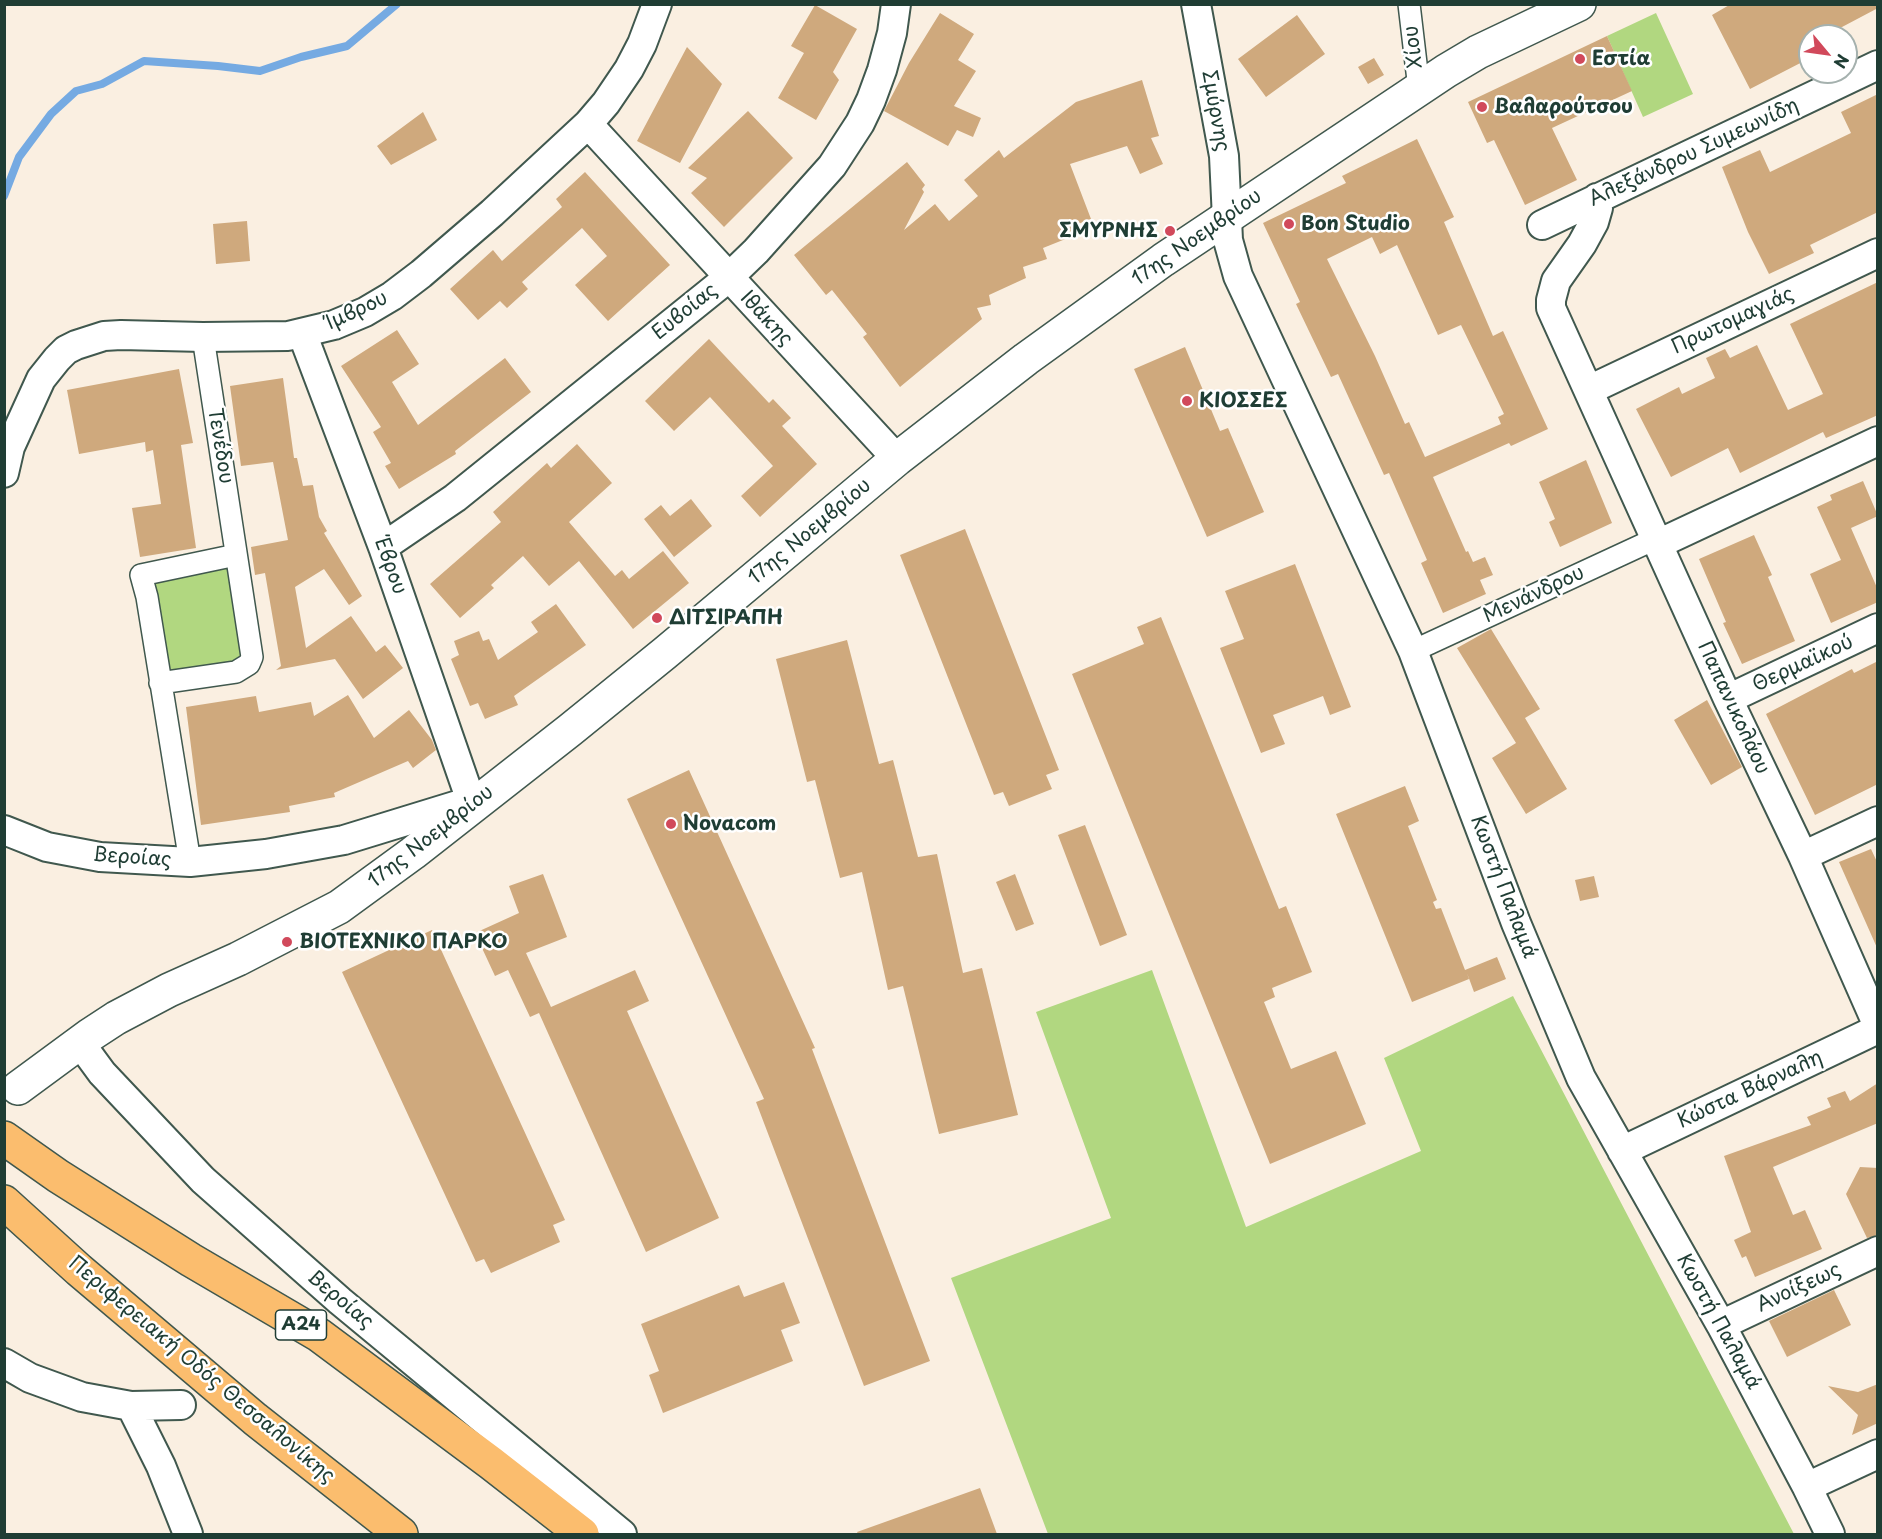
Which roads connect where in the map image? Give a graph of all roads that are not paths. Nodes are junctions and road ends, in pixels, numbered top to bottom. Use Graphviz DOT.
graph roads {
  1 [pos="657,4"];
  2 [pos="896,4"];
  3 [pos="1196,4"];
  4 [pos="1409,4"];
  5 [pos="1579,4"];
  6 [pos="1878,65"];
  7 [pos="1419,89"];
  8 [pos="588,124"];
  9 [pos="1597,198"];
  10 [pos="1226,218"];
  11 [pos="1542,225"];
  12 [pos="1878,253"];
  13 [pos="728,278"];
  14 [pos="302,333"];
  15 [pos="203,337"];
  16 [pos="1589,390"];
  17 [pos="1878,441"];
  18 [pos="897,459"];
  19 [pos="4,473"];
  20 [pos="1656,542"];
  21 [pos="383,547"];
  22 [pos="236,555"];
  23 [pos="1878,628"];
  24 [pos="1413,651"];
  25 [pos="160,683"];
  26 [pos="1728,699"];
  27 [pos="471,801"];
  28 [pos="1878,820"];
  29 [pos="4,830"];
  30 [pos="1803,856"];
  31 [pos="190,862"];
  32 [pos="1878,1027"];
  33 [pos="80,1043"];
  34 [pos="18,1088"];
  35 [pos="4,1138"];
  36 [pos="1622,1151"];
  37 [pos="4,1203"];
  38 [pos="1878,1251"];
  39 [pos="1721,1324"];
  40 [pos="4,1364"];
  41 [pos="181,1405"];
  42 [pos="131,1406"];
  43 [pos="1878,1454"];
  44 [pos="1807,1487"];
  45 [pos="188,1534"];
  46 [pos="400,1534"];
  47 [pos="582,1534"];
  48 [pos="622,1534"];
  49 [pos="1830,1534"];
  1 -- 8 [label="street, Ίμβρου"];
  2 -- 13 [label="street, Ευβοίας"];
  3 -- 10 [label="street, Σμύρνης"];
  4 -- 7 [label="street, Χίου"];
  5 -- 7 [label="street, 17ης Νοεμβρίου"];
  6 -- 9 [label="street, Αλεξάνδρου Συμεωνίδη"];
  7 -- 10 [label="street, 17ης Νοεμβρίου"];
  8 -- 13 [label="street, Ιθάκης"];
  8 -- 14 [label="street, Ίμβρου"];
  9 -- 11 [label="street, Αλεξάνδρου Συμεωνίδη"];
  9 -- 16 [label="street, Παπανικολάου"];
  10 -- 18 [label="street, 17ης Νοεμβρίου"];
  10 -- 24 [label="street, Κωστή Παλαμά"];
  12 -- 16 [label="street, Πρωτομαγιάς"];
  13 -- 18 [label="street, Ιθάκης"];
  13 -- 21 [label="street, Ευβοίας"];
  14 -- 15 [label="street, Ίμβρου"];
  14 -- 21 [label="street, Έβρου"];
  15 -- 19 [label="street, Ίμβρου"];
  15 -- 22 [label="street, Τενέδου"];
  16 -- 20 [label="street, Παπανικολάου"];
  17 -- 20 [label="street, Μενάνδρου"];
  18 -- 33 [label="street, 17ης Νοεμβρίου"];
  20 -- 24 [label="street, Μενάνδρου"];
  20 -- 26 [label="street, Παπανικολάου"];
  21 -- 27 [label="street, Έβρου"];
  22 -- 25 [label="street, Τενέδου"];
  22 -- 25 [label="street"];
  23 -- 26 [label="street, Θερμαϊκού"];
  24 -- 36 [label="street, Κωστή Παλαμά"];
  25 -- 31 [label="street"];
  26 -- 30 [label="street, Παπανικολάου"];
  27 -- 31 [label="street, Βεροίας"];
  28 -- 30 [label="street"];
  29 -- 31 [label="street, Βεροίας"];
  30 -- 32 [label="street, Παπανικολάου"];
  32 -- 36 [label="street, Κώστα Βάρναλη"];
  33 -- 34 [label="street, 17ης Νοεμβρίου"];
  33 -- 48 [label="street, Βεροίας"];
  35 -- 47 [label="highway, Α24"];
  36 -- 39 [label="street, Κωστή Παλαμά"];
  37 -- 46 [label="highway, Περιφερειακή Οδός Θεσσαλονίκης"];
  38 -- 39 [label="street, Ανοίξεως"];
  39 -- 44 [label="street, Κωστή Παλαμά"];
  40 -- 42 [label="street"];
  41 -- 42 [label="street"];
  42 -- 45 [label="street"];
  43 -- 44 [label="street"];
  44 -- 49 [label="street, Κωστή Παλαμά"];
}
